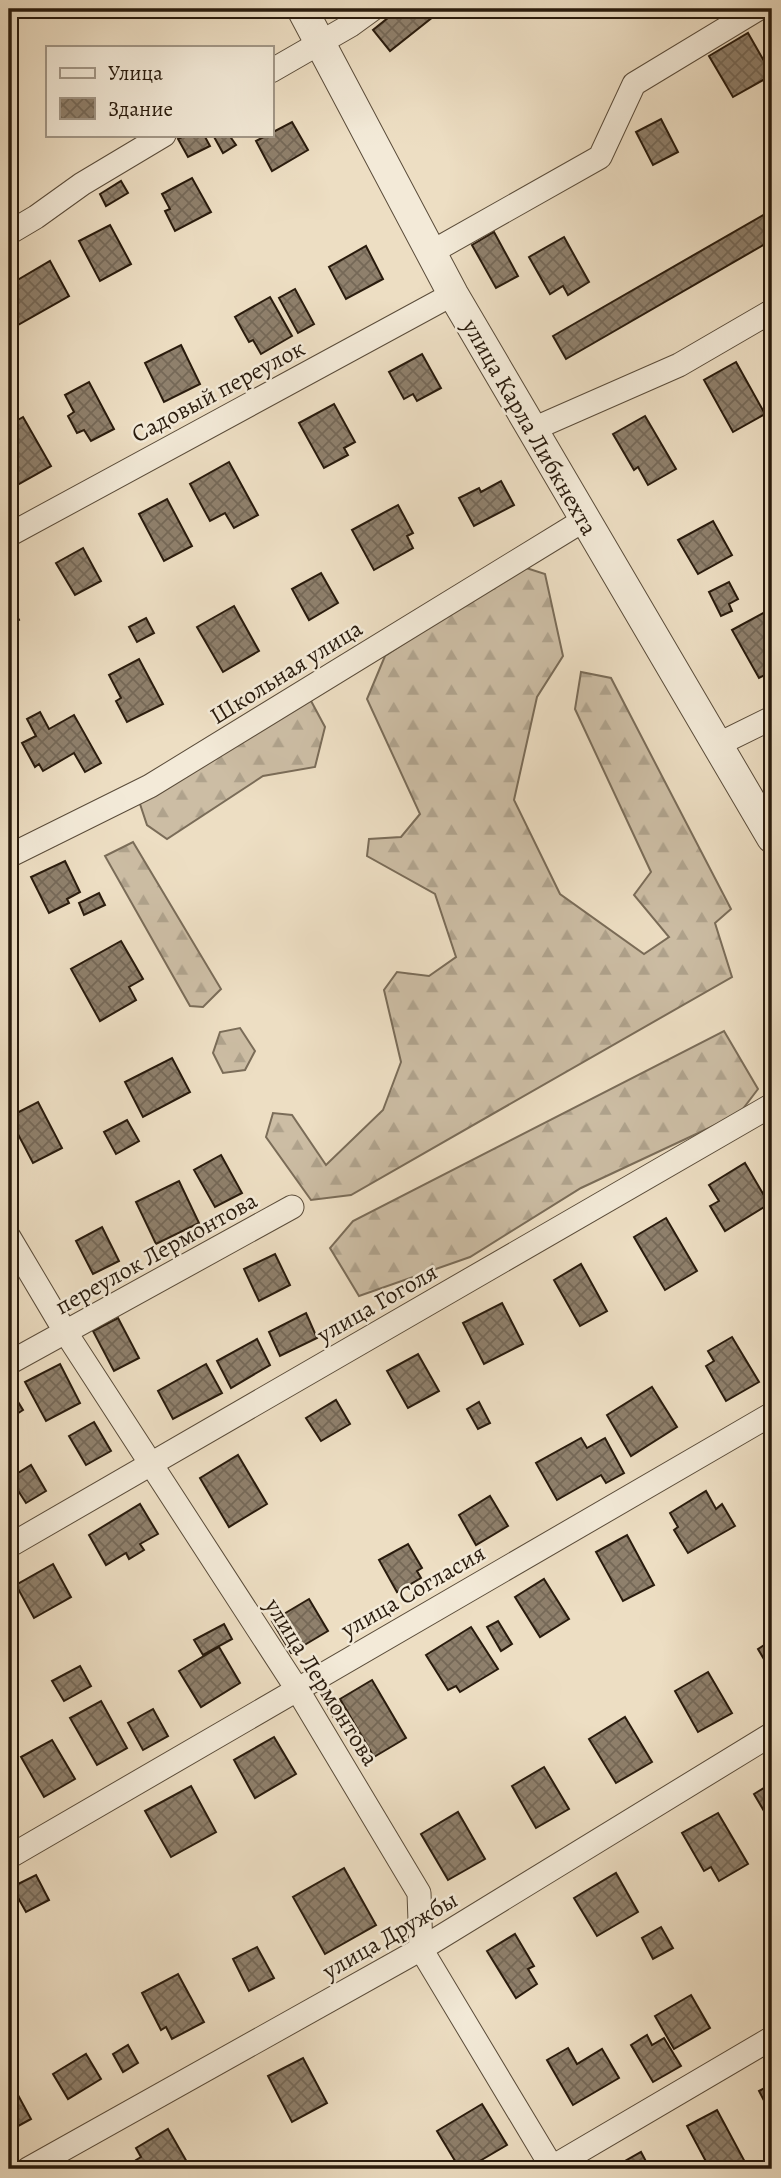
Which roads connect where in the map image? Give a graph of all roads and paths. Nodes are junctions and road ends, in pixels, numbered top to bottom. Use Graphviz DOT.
graph roads {
  1 [pos="302,9"];
  2 [pos="373,9"];
  3 [pos="758,9"];
  4 [pos="321,41"];
  5 [pos="273,70"];
  6 [pos="162,136"];
  7 [pos="9,233"];
  8 [pos="430,253"];
  9 [pos="453,294"];
  10 [pos="772,311"];
  11 [pos="531,430"];
  12 [pos="583,520"];
  13 [pos="9,535"];
  14 [pos="772,718"];
  15 [pos="717,745"];
  16 [pos="772,838"];
  17 [pos="9,856"];
  18 [pos="772,1105"];
  19 [pos="292,1207"];
  20 [pos="9,1237"];
  21 [pos="66,1333"];
  22 [pos="9,1363"];
  23 [pos="772,1414"];
  24 [pos="152,1463"];
  25 [pos="9,1546"];
  26 [pos="297,1689"];
  27 [pos="772,1734"];
  28 [pos="9,1857"];
  29 [pos="421,1949"];
  30 [pos="772,2038"];
  31 [pos="29,2169"];
  32 [pos="551,2169"];
  1 -- 4 [label="street, улица Карла Либкнехта"];
  2 -- 4 [label="street"];
  3 -- 8 [label="street"];
  4 -- 5 [label="street"];
  4 -- 8 [label="street, улица Карла Либкнехта"];
  6 -- 7 [label="street"];
  8 -- 9 [label="street, улица Карла Либкнехта"];
  9 -- 11 [label="street, улица Карла Либкнехта"];
  9 -- 13 [label="street, Садовый переулок"];
  10 -- 11 [label="street"];
  11 -- 12 [label="street, улица Карла Либкнехта"];
  12 -- 15 [label="street, улица Карла Либкнехта"];
  12 -- 17 [label="street, Школьная улица"];
  14 -- 15 [label="street"];
  15 -- 16 [label="street, улица Карла Либкнехта"];
  18 -- 24 [label="street, улица Гоголя"];
  19 -- 21 [label="street, переулок Лермонтова"];
  20 -- 21 [label="street, улица Лермонтова"];
  21 -- 22 [label="street, переулок Лермонтова"];
  21 -- 24 [label="street, улица Лермонтова"];
  23 -- 26 [label="street, улица Согласия"];
  24 -- 25 [label="street, улица Гоголя"];
  24 -- 26 [label="street, улица Лермонтова"];
  26 -- 28 [label="street, улица Согласия"];
  26 -- 29 [label="street, улица Лермонтова"];
  27 -- 29 [label="street, улица Дружбы"];
  29 -- 31 [label="street, улица Дружбы"];
  29 -- 32 [label="street, улица Лермонтова"];
  30 -- 32 [label="street"];
}
